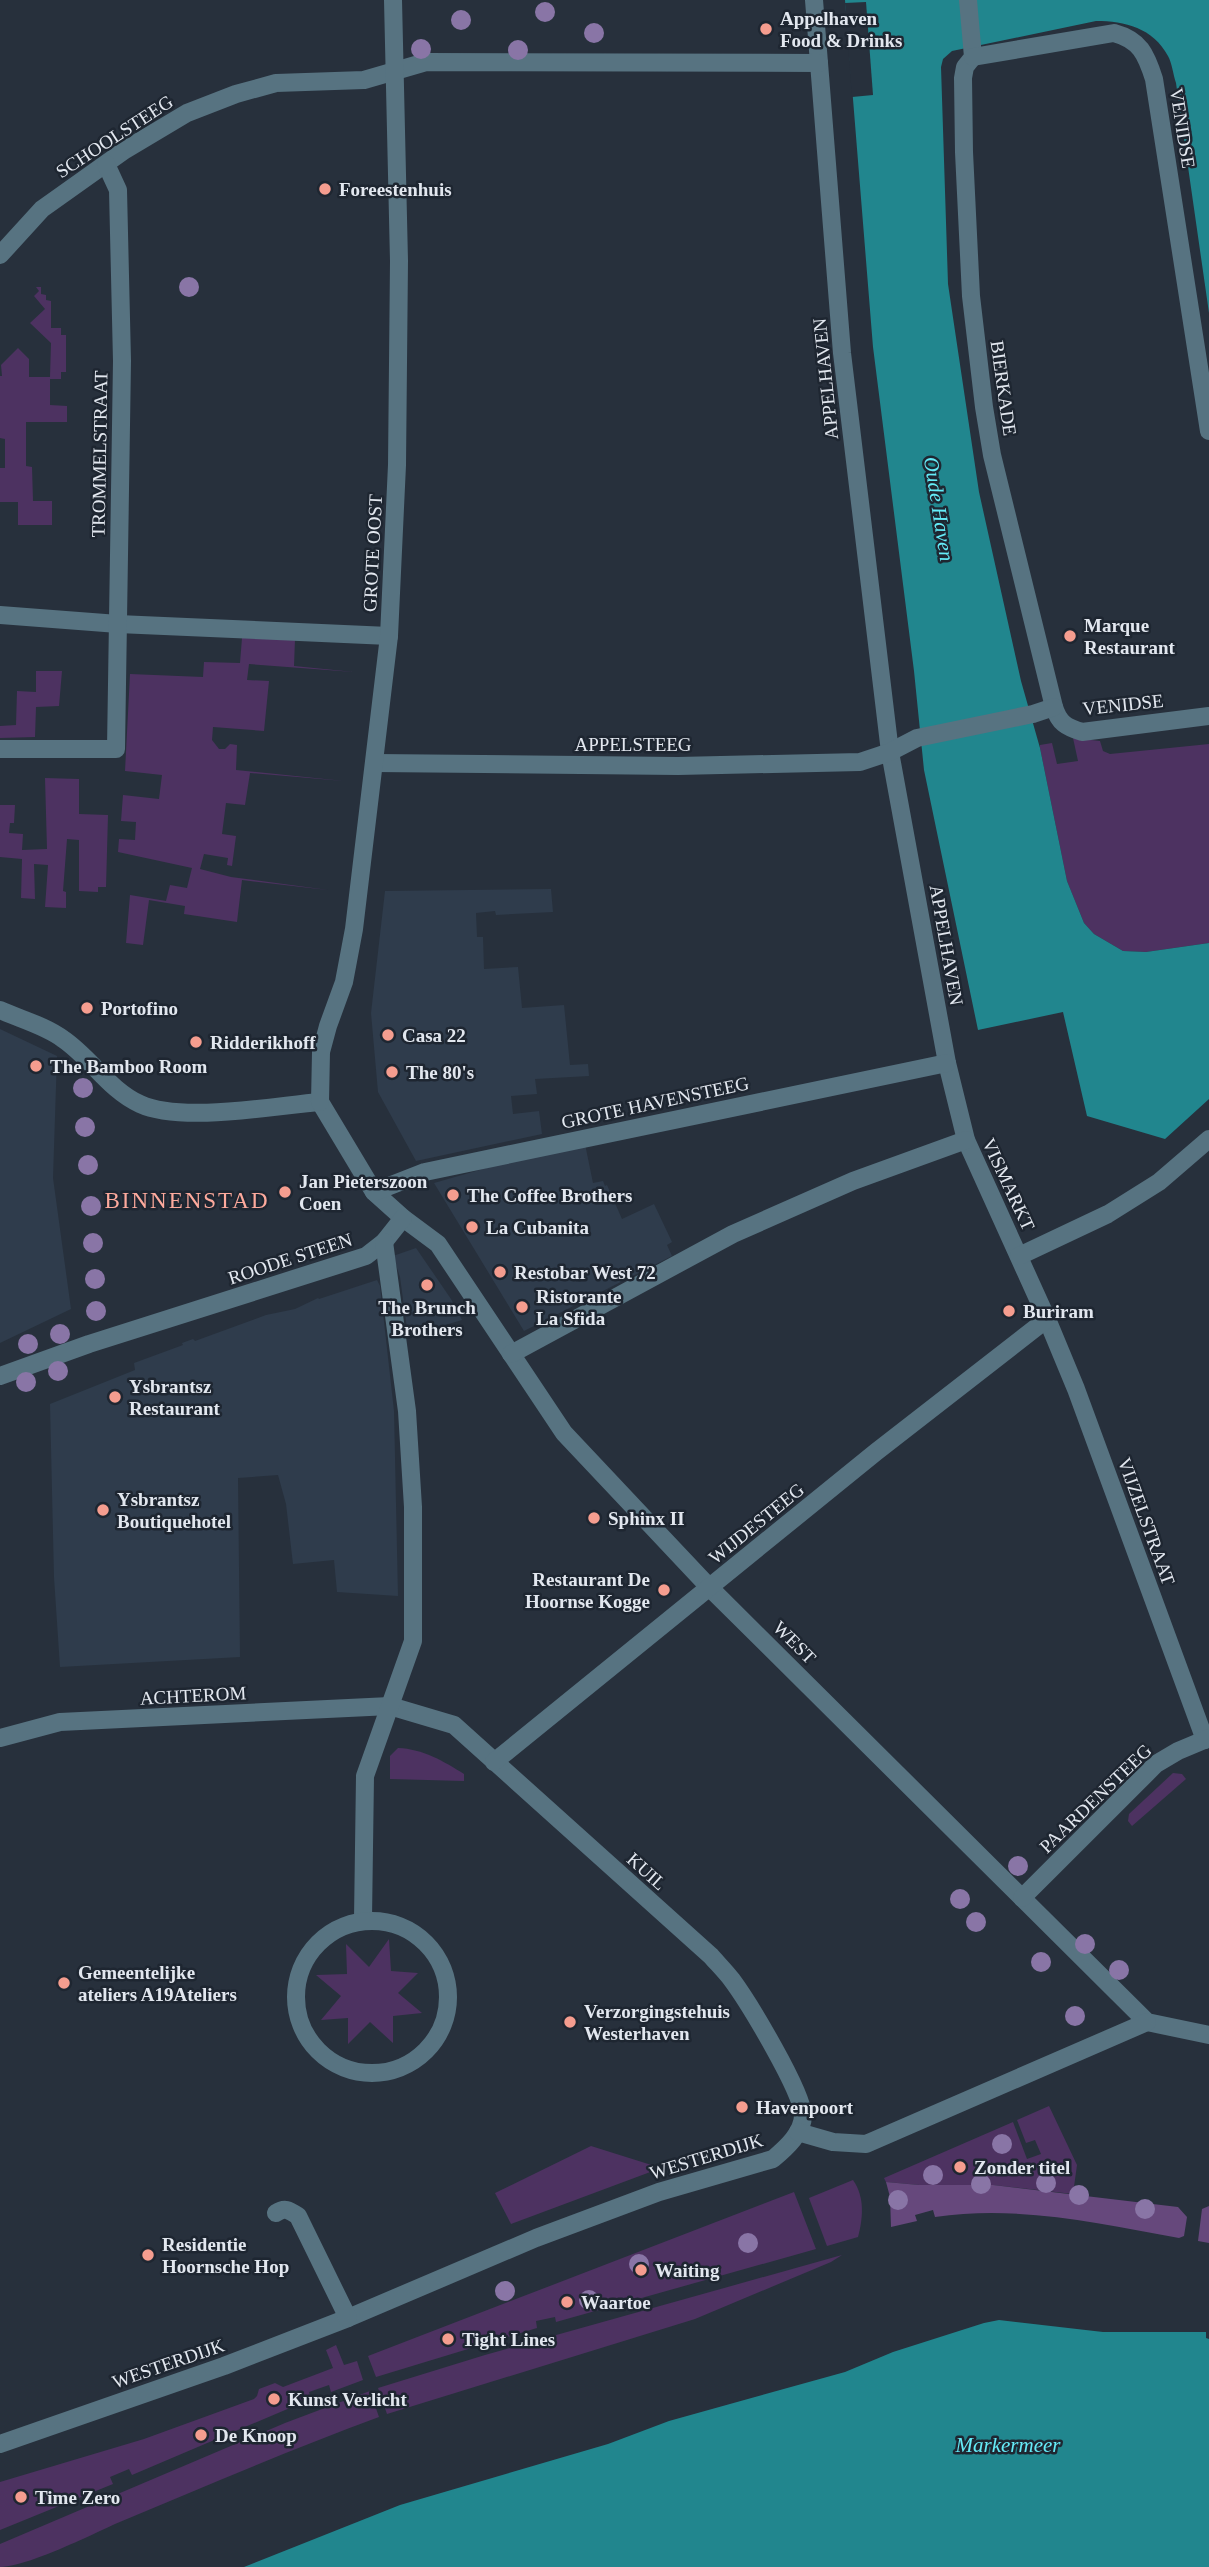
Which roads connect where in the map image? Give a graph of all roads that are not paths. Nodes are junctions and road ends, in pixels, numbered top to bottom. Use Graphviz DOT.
graph roads {
  1 [pos="393,0"];
  2 [pos="814,0"];
  3 [pos="968,0"];
  4 [pos="972,53"];
  5 [pos="819,63"];
  6 [pos="395,70"];
  7 [pos="106,164"];
  8 [pos="0,255"];
  9 [pos="1209,431"];
  10 [pos="0,615"];
  11 [pos="118,624"];
  12 [pos="389,636"];
  13 [pos="1054,707"];
  14 [pos="1209,716"];
  15 [pos="0,749"];
  16 [pos="890,752"];
  17 [pos="374,763"];
  18 [pos="0,1010"];
  19 [pos="947,1063"];
  20 [pos="320,1102"];
  21 [pos="1209,1139"];
  22 [pos="965,1140"];
  23 [pos="374,1192"];
  24 [pos="403,1218"];
  25 [pos="384,1242"];
  26 [pos="1019,1256"];
  27 [pos="1046,1319"];
  28 [pos="511,1354"];
  29 [pos="0,1376"];
  30 [pos="710,1588"];
  31 [pos="390,1706"];
  32 [pos="0,1738"];
  33 [pos="1207,1739"];
  34 [pos="494,1762"];
  35 [pos="1022,1898"];
  36 [pos="363,1919"];
  37 [pos="1147,2022"];
  38 [pos="1209,2035"];
  39 [pos="798,2132"];
  40 [pos="276,2213"];
  41 [pos="348,2318"];
  42 [pos="0,2444"];
  1 -- 6 [label="street, GROTE OOST"];
  2 -- 5 [label="street, APPELHAVEN"];
  3 -- 4 [label="street"];
  4 -- 9 [label="street, VENIDSE"];
  4 -- 13 [label="street, BIERKADE"];
  5 -- 6 [label="street, SCHOOLSTEEG"];
  5 -- 16 [label="street, APPELHAVEN"];
  6 -- 7 [label="street, SCHOOLSTEEG"];
  6 -- 12 [label="street, GROTE OOST"];
  7 -- 8 [label="street, SCHOOLSTEEG"];
  7 -- 11 [label="street, TROMMELSTRAAT"];
  10 -- 11 [label="street"];
  11 -- 12 [label="street"];
  11 -- 15 [label="street, TROMMELSTRAAT"];
  12 -- 17 [label="street, GROTE OOST"];
  13 -- 14 [label="street, VENIDSE"];
  13 -- 16 [label="street"];
  16 -- 17 [label="street, APPELSTEEG"];
  16 -- 19 [label="street, APPELHAVEN"];
  17 -- 20 [label="street, GROTE OOST"];
  18 -- 20 [label="street"];
  19 -- 22 [label="street, VISMARKT"];
  19 -- 23 [label="street, GROTE HAVENSTEEG"];
  20 -- 23 [label="street"];
  21 -- 26 [label="street"];
  22 -- 26 [label="street, VISMARKT"];
  22 -- 28 [label="street"];
  23 -- 24 [label="street"];
  24 -- 25 [label="street, ROODE STEEN"];
  24 -- 28 [label="street, WEST"];
  25 -- 29 [label="street, ROODE STEEN"];
  25 -- 31 [label="street"];
  26 -- 27 [label="street, VISMARKT"];
  27 -- 30 [label="street, WIJDESTEEG"];
  27 -- 33 [label="street, VIJZELSTRAAT"];
  28 -- 30 [label="street, WEST"];
  30 -- 34 [label="street, WIJDESTEEG"];
  30 -- 35 [label="street, WEST"];
  31 -- 32 [label="street, ACHTEROM"];
  31 -- 34 [label="street, KUIL"];
  31 -- 36 [label="street"];
  33 -- 35 [label="street, PAARDENSTEEG"];
  34 -- 39 [label="street, KUIL"];
  35 -- 37 [label="street, WEST"];
  36 -- 36 [label="street"];
  37 -- 38 [label="street"];
  37 -- 39 [label="street"];
  39 -- 41 [label="street, WESTERDIJK"];
  40 -- 41 [label="street"];
  41 -- 42 [label="street, WESTERDIJK"];
}
